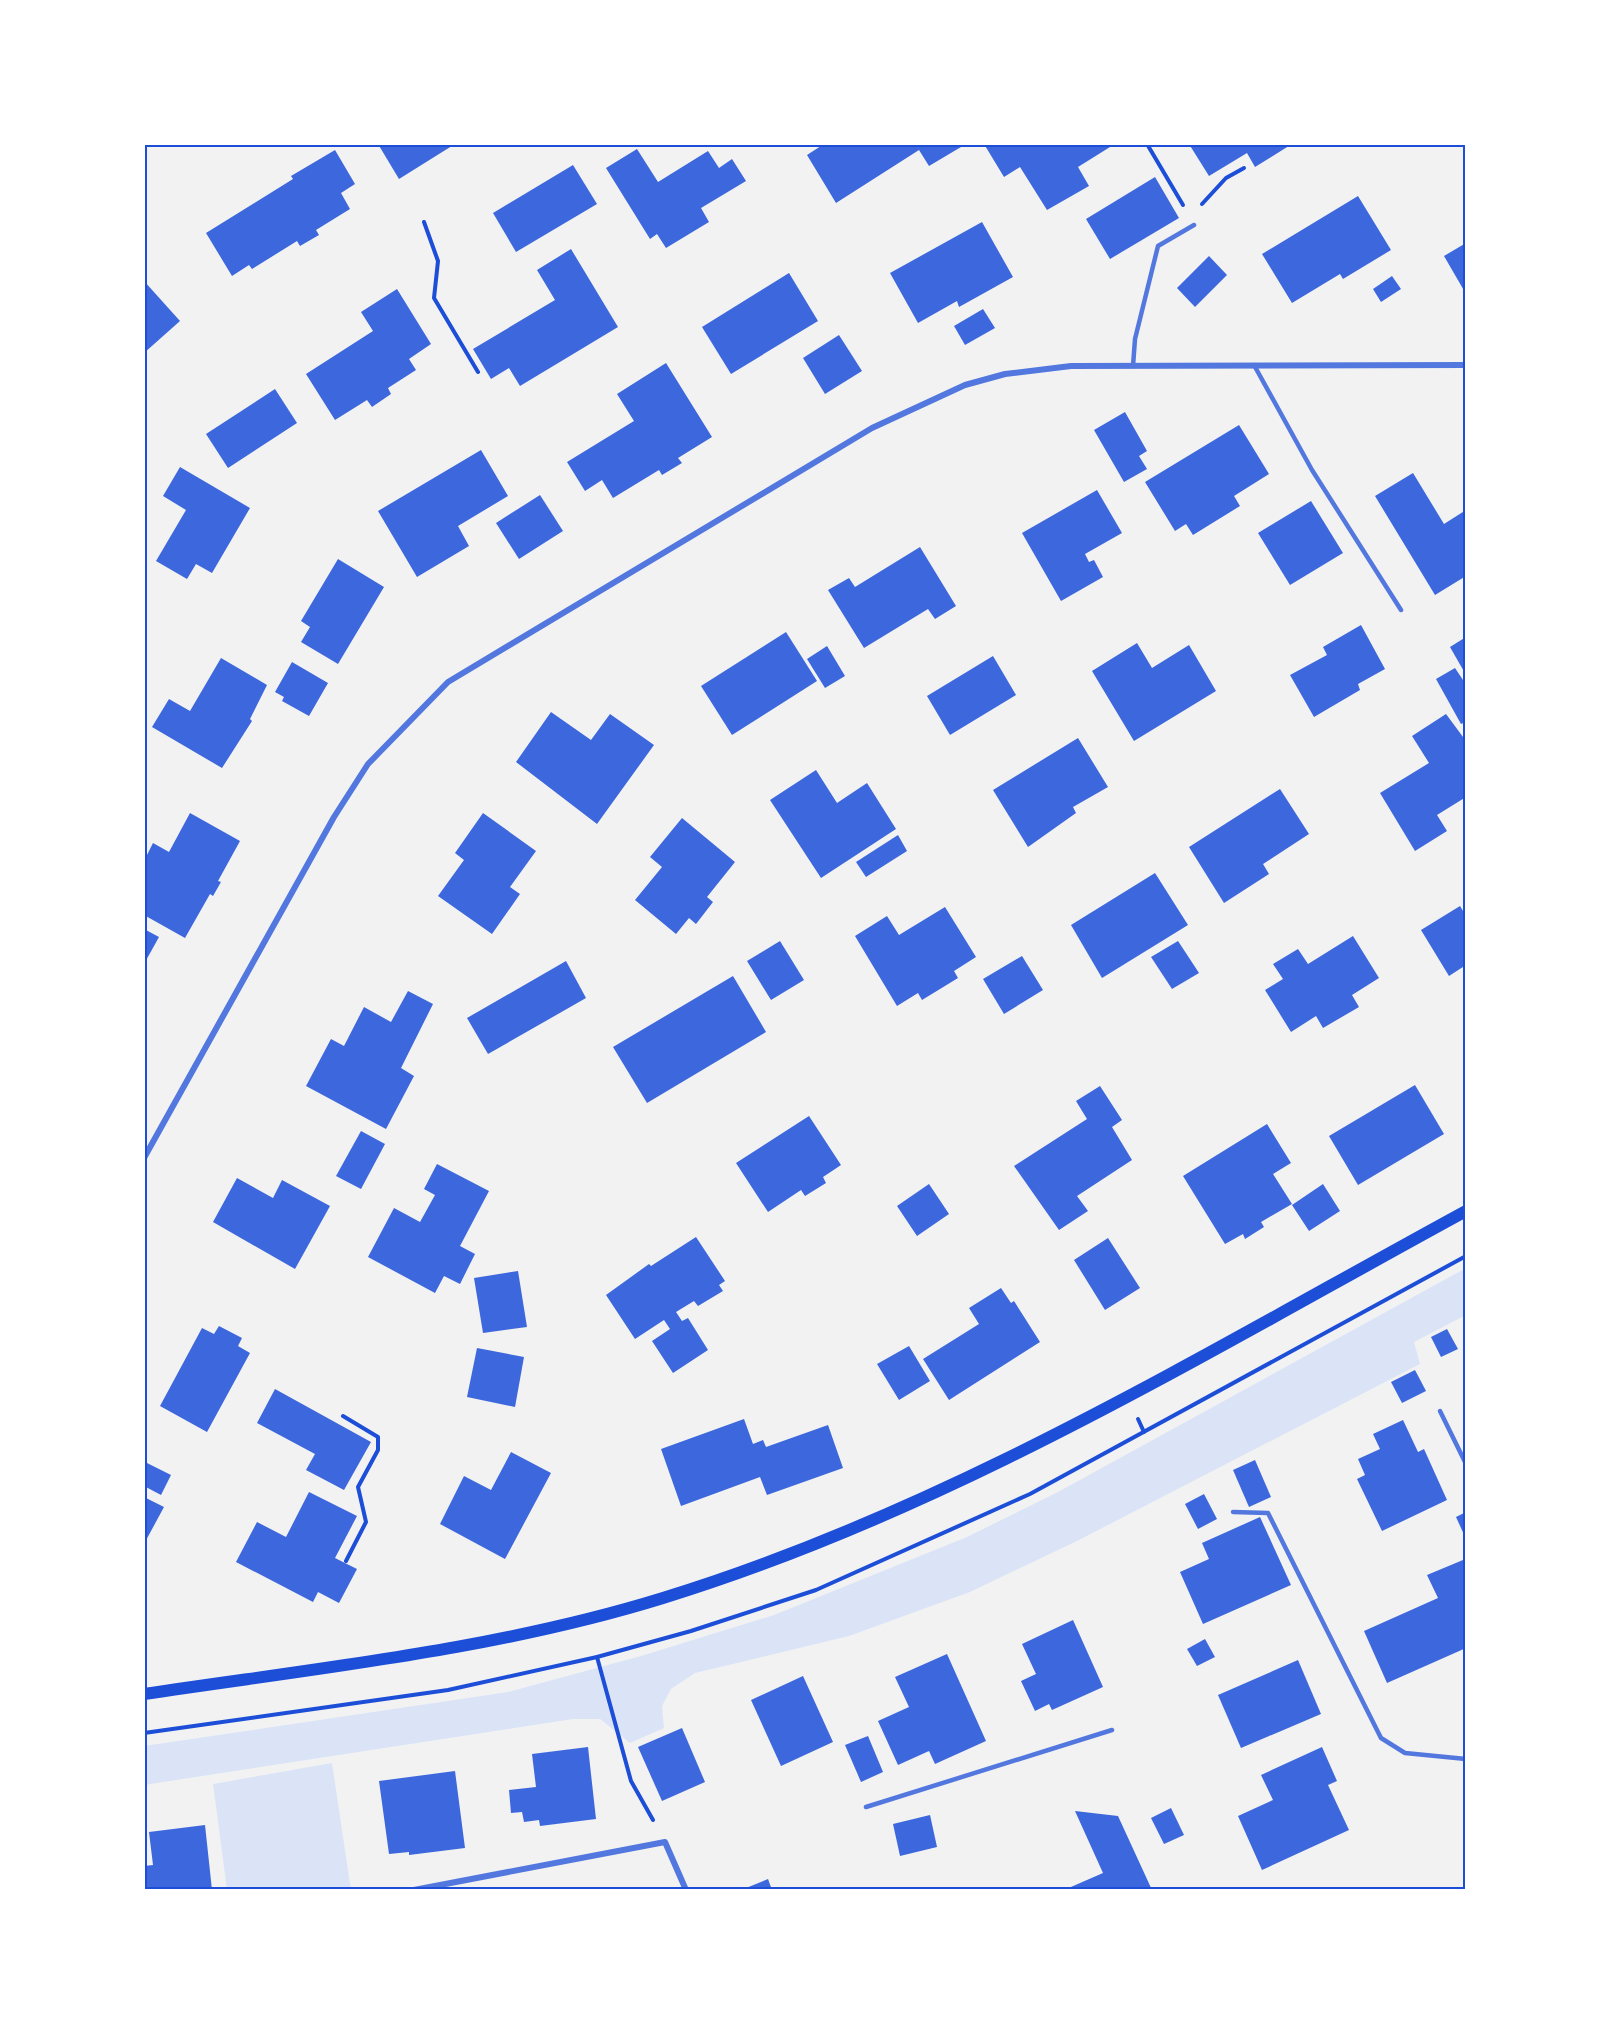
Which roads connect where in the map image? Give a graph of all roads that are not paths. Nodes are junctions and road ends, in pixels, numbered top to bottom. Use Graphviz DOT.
graph roads {
  1 [pos="1194,225"];
  2 [pos="1254,365"];
  3 [pos="1466,365"];
  4 [pos="1133,366"];
  5 [pos="1401,610"];
  6 [pos="144,1158"];
  7 [pos="1466,1211"];
  8 [pos="1440,1411"];
  9 [pos="1466,1464"];
  10 [pos="1233,1512"];
  11 [pos="144,1694"];
  12 [pos="1112,1730"];
  13 [pos="1466,1759"];
  14 [pos="866,1808"];
  15 [pos="414,1890"];
  16 [pos="686,1890"];
  1 -- 4 [label="lane"];
  2 -- 3 [label="street"];
  2 -- 4 [label="street"];
  2 -- 5 [label="lane"];
  4 -- 6 [label="street"];
  7 -- 11 [label="main road"];
  8 -- 9 [label="lane"];
  10 -- 13 [label="lane"];
  12 -- 14 [label="lane"];
  15 -- 16 [label="street"];
}
